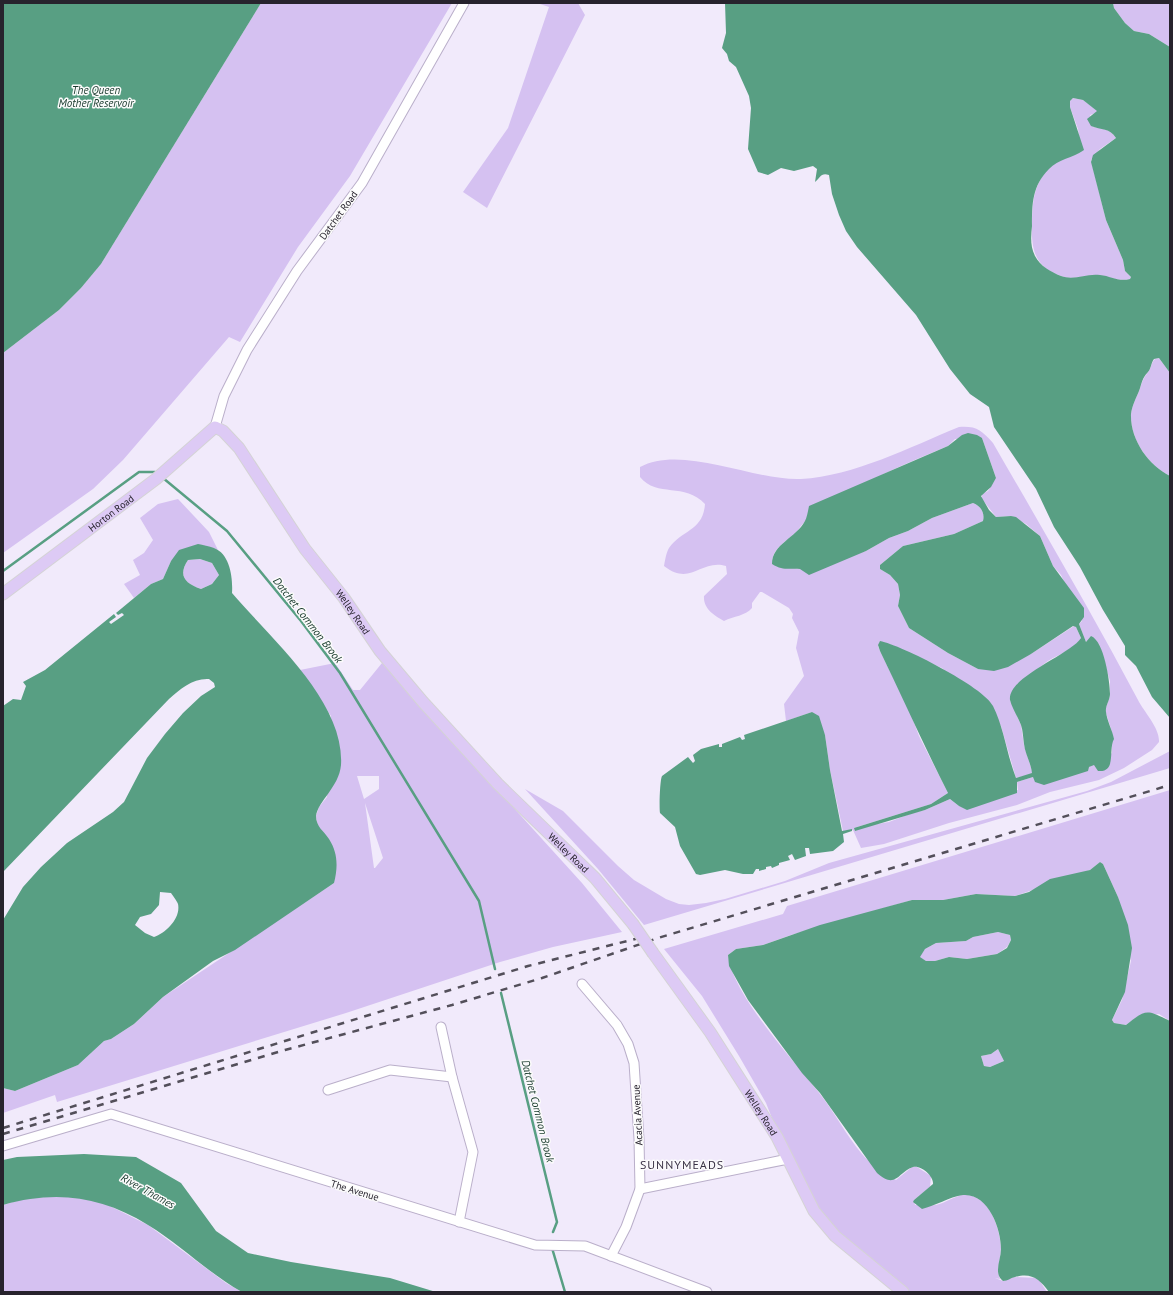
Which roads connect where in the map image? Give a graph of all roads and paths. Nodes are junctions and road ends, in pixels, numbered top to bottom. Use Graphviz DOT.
graph roads {
  1 [pos="464,3"];
  2 [pos="215,427"];
  3 [pos="3,594"];
  4 [pos="582,984"];
  5 [pos="441,1027"];
  6 [pos="452,1077"];
  7 [pos="328,1090"];
  8 [pos="3,1146"];
  9 [pos="788,1159"];
  10 [pos="640,1189"];
  11 [pos="459,1222"];
  12 [pos="611,1256"];
  13 [pos="707,1292"];
  14 [pos="903,1292"];
  1 -- 2 [label="street, Datchet Road"];
  2 -- 3 [label="main road, Horton Road"];
  2 -- 9 [label="main road, Welley Road, bridge"];
  4 -- 10 [label="street, Acacia Avenue"];
  5 -- 6 [label="street"];
  6 -- 7 [label="street"];
  6 -- 11 [label="street"];
  8 -- 11 [label="street, The Avenue"];
  9 -- 10 [label="street"];
  9 -- 14 [label="main road, Welley Road"];
  10 -- 12 [label="street, Acacia Avenue"];
  11 -- 12 [label="street, The Avenue"];
  12 -- 13 [label="street, The Avenue"];
}
